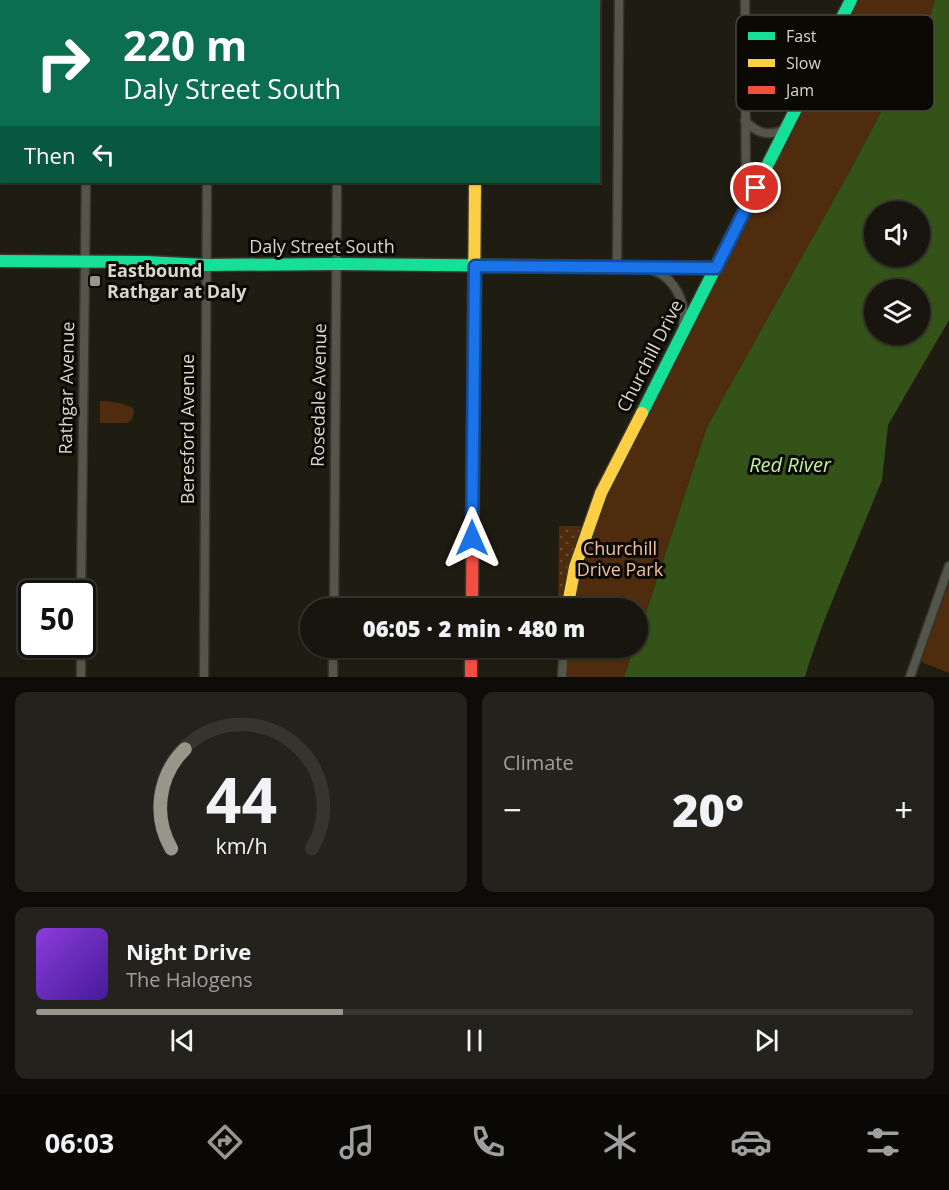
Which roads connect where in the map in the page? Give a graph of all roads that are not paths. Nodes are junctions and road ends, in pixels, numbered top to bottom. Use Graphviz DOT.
graph roads {
  1 [pos="619,0"];
  2 [pos="851,0"];
  3 [pos="844,15"];
  4 [pos="745,111"];
  5 [pos="796,111"];
  6 [pos="745,121"];
  7 [pos="787,129"];
  8 [pos="86,183"];
  9 [pos="207,183"];
  10 [pos="337,183"];
  11 [pos="476,183"];
  12 [pos="746,207"];
  13 [pos="0,261"];
  14 [pos="86,262"];
  15 [pos="206,264"];
  16 [pos="337,264"];
  17 [pos="475,266"];
  18 [pos="617,266"];
  19 [pos="644,267"];
  20 [pos="716,268"];
  21 [pos="682,333"];
  22 [pos="949,566"];
  23 [pos="947,578"];
  24 [pos="81,580"];
  25 [pos="334,598"];
  26 [pos="472,598"];
  27 [pos="569,598"];
  28 [pos="81,658"];
  29 [pos="333,658"];
  30 [pos="471,658"];
  31 [pos="563,658"];
  32 [pos="81,677"];
  33 [pos="204,677"];
  34 [pos="333,677"];
  35 [pos="471,677"];
  36 [pos="562,677"];
  37 [pos="910,677"];
  1 -- 18 [label="street"];
  2 -- 3 [label="street, Churchill Drive"];
  4 -- 6 [label="street"];
  5 -- 7 [label="street, Churchill Drive"];
  6 -- 7 [label="street"];
  6 -- 12 [label="street"];
  7 -- 12 [label="street, Churchill Drive"];
  8 -- 14 [label="street, Rathgar Avenue"];
  9 -- 15 [label="street, Beresford Avenue"];
  10 -- 16 [label="street, Rosedale Avenue"];
  11 -- 17 [label="street"];
  12 -- 20 [label="street, Churchill Drive"];
  13 -- 14 [label="street, Daly Street South"];
  14 -- 15 [label="street, Daly Street South"];
  14 -- 24 [label="street, Rathgar Avenue"];
  15 -- 16 [label="street, Daly Street South"];
  15 -- 33 [label="street, Beresford Avenue"];
  16 -- 17 [label="street, Daly Street South"];
  16 -- 25 [label="street, Rosedale Avenue"];
  17 -- 18 [label="street, Daly Street South"];
  17 -- 26 [label="street"];
  18 -- 19 [label="street, Daly Street South"];
  19 -- 20 [label="street, Daly Street South"];
  19 -- 21 [label="street, Daly Street South"];
  20 -- 21 [label="street, Churchill Drive"];
  21 -- 27 [label="street, Churchill Drive"];
  22 -- 23 [label="street"];
  23 -- 37 [label="street"];
  28 -- 32 [label="street"];
  29 -- 34 [label="street"];
  30 -- 35 [label="street"];
  31 -- 36 [label="street"];
}
